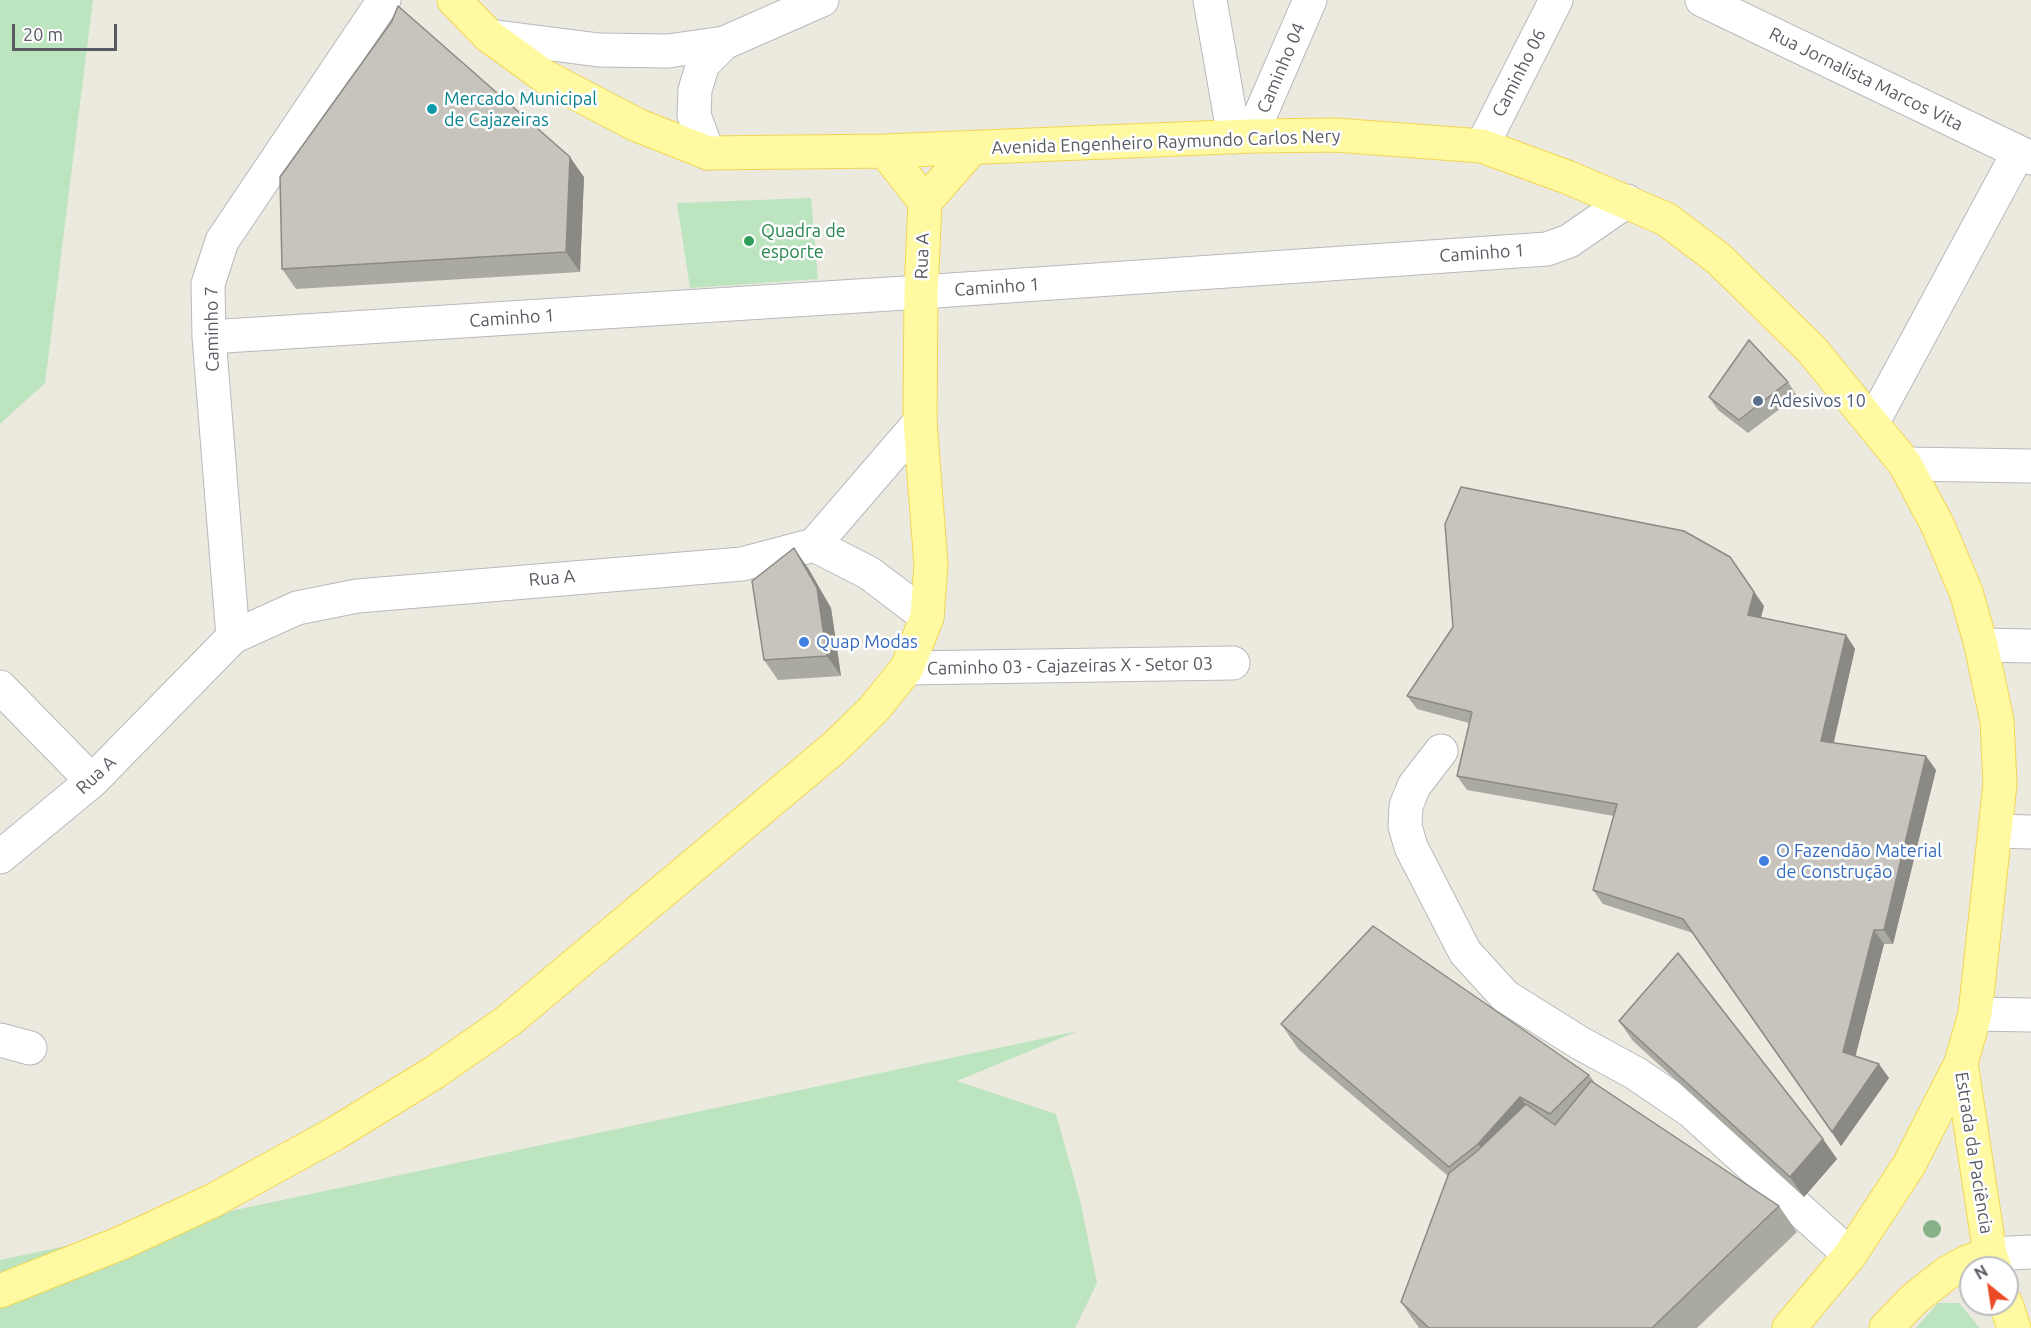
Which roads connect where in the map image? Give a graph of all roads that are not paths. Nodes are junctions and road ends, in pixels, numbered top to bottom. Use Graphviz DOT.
graph roads {
  1 [pos="384,0"];
  2 [pos="454,0"];
  3 [pos="822,0"];
  4 [pos="1210,0"];
  5 [pos="1310,0"];
  6 [pos="1556,0"];
  7 [pos="1702,0"];
  8 [pos="489,36"];
  9 [pos="724,43"];
  10 [pos="1242,136"];
  11 [pos="1482,146"];
  12 [pos="972,148"];
  13 [pos="885,151"];
  14 [pos="708,153"];
  15 [pos="2024,155"];
  16 [pos="1627,201"];
  17 [pos="925,202"];
  18 [pos="921,292"];
  19 [pos="209,337"];
  20 [pos="920,422"];
  21 [pos="1873,422"];
  22 [pos="1905,464"];
  23 [pos="2031,466"];
  24 [pos="814,545"];
  25 [pos="927,617"];
  26 [pos="233,637"];
  27 [pos="1981,645"];
  28 [pos="2031,646"];
  29 [pos="1233,663"];
  30 [pos="907,668"];
  31 [pos="0,687"];
  32 [pos="1441,751"];
  33 [pos="92,781"];
  34 [pos="1996,831"];
  35 [pos="2031,832"];
  36 [pos="0,857"];
  37 [pos="1975,1014"];
  38 [pos="2031,1015"];
  39 [pos="1961,1063"];
  40 [pos="2031,1252"];
  41 [pos="1850,1255"];
  42 [pos="1991,1256"];
  43 [pos="2014,1256"];
  44 [pos="1959,1266"];
  45 [pos="0,1291"];
  46 [pos="1789,1328"];
  47 [pos="1886,1328"];
  1 -- 19 [label="street, Caminho 7"];
  2 -- 8 [label="main road, Avenida Engenheiro Raymundo Carlos Nery"];
  3 -- 9 [label="street"];
  4 -- 10 [label="street"];
  5 -- 10 [label="street, Caminho 04"];
  6 -- 11 [label="street, Caminho 06"];
  7 -- 15 [label="street, Rua Jornalista Marcos Vita"];
  8 -- 9 [label="street"];
  8 -- 14 [label="main road, Avenida Engenheiro Raymundo Carlos Nery"];
  9 -- 14 [label="street"];
  10 -- 11 [label="main road, Avenida Engenheiro Raymundo Carlos Nery"];
  10 -- 12 [label="main road, Avenida Engenheiro Raymundo Carlos Nery"];
  11 -- 16 [label="main road, Avenida Engenheiro Raymundo Carlos Nery"];
  12 -- 13 [label="main road, Avenida Engenheiro Raymundo Carlos Nery"];
  12 -- 17 [label="main road"];
  13 -- 14 [label="main road, Avenida Engenheiro Raymundo Carlos Nery"];
  13 -- 17 [label="main road"];
  15 -- 21 [label="street"];
  16 -- 18 [label="street, Caminho 1"];
  16 -- 21 [label="main road, Avenida Engenheiro Raymundo Carlos Nery"];
  17 -- 18 [label="main road, Rua A"];
  18 -- 19 [label="street, Caminho 1"];
  18 -- 20 [label="main road, Rua A"];
  19 -- 26 [label="street, Caminho 7"];
  20 -- 24 [label="street"];
  20 -- 25 [label="main road, Rua A"];
  21 -- 22 [label="main road, Avenida Engenheiro Raymundo Carlos Nery"];
  22 -- 23 [label="street"];
  22 -- 27 [label="main road, Avenida Engenheiro Raymundo Carlos Nery"];
  24 -- 25 [label="street"];
  24 -- 26 [label="street, Rua A"];
  25 -- 30 [label="main road, Rua A"];
  26 -- 33 [label="street, Rua A"];
  27 -- 28 [label="street"];
  27 -- 34 [label="main road, Avenida Engenheiro Raymundo Carlos Nery"];
  29 -- 30 [label="street, Caminho 03 - Cajazeiras X - Setor 03"];
  30 -- 45 [label="main road, Rua A"];
  31 -- 33 [label="street"];
  32 -- 41 [label="street"];
  33 -- 36 [label="street, Rua A"];
  34 -- 35 [label="street"];
  34 -- 37 [label="main road, Avenida Engenheiro Raymundo Carlos Nery"];
  37 -- 38 [label="street"];
  37 -- 39 [label="main road, Avenida Engenheiro Raymundo Carlos Nery"];
  39 -- 41 [label="main road, Estrada da Paciência"];
  39 -- 42 [label="main road, Estrada da Paciência"];
  40 -- 43 [label="street"];
  41 -- 46 [label="main road, Estrada da Paciência"];
  44 -- 47 [label="main road"];
}
